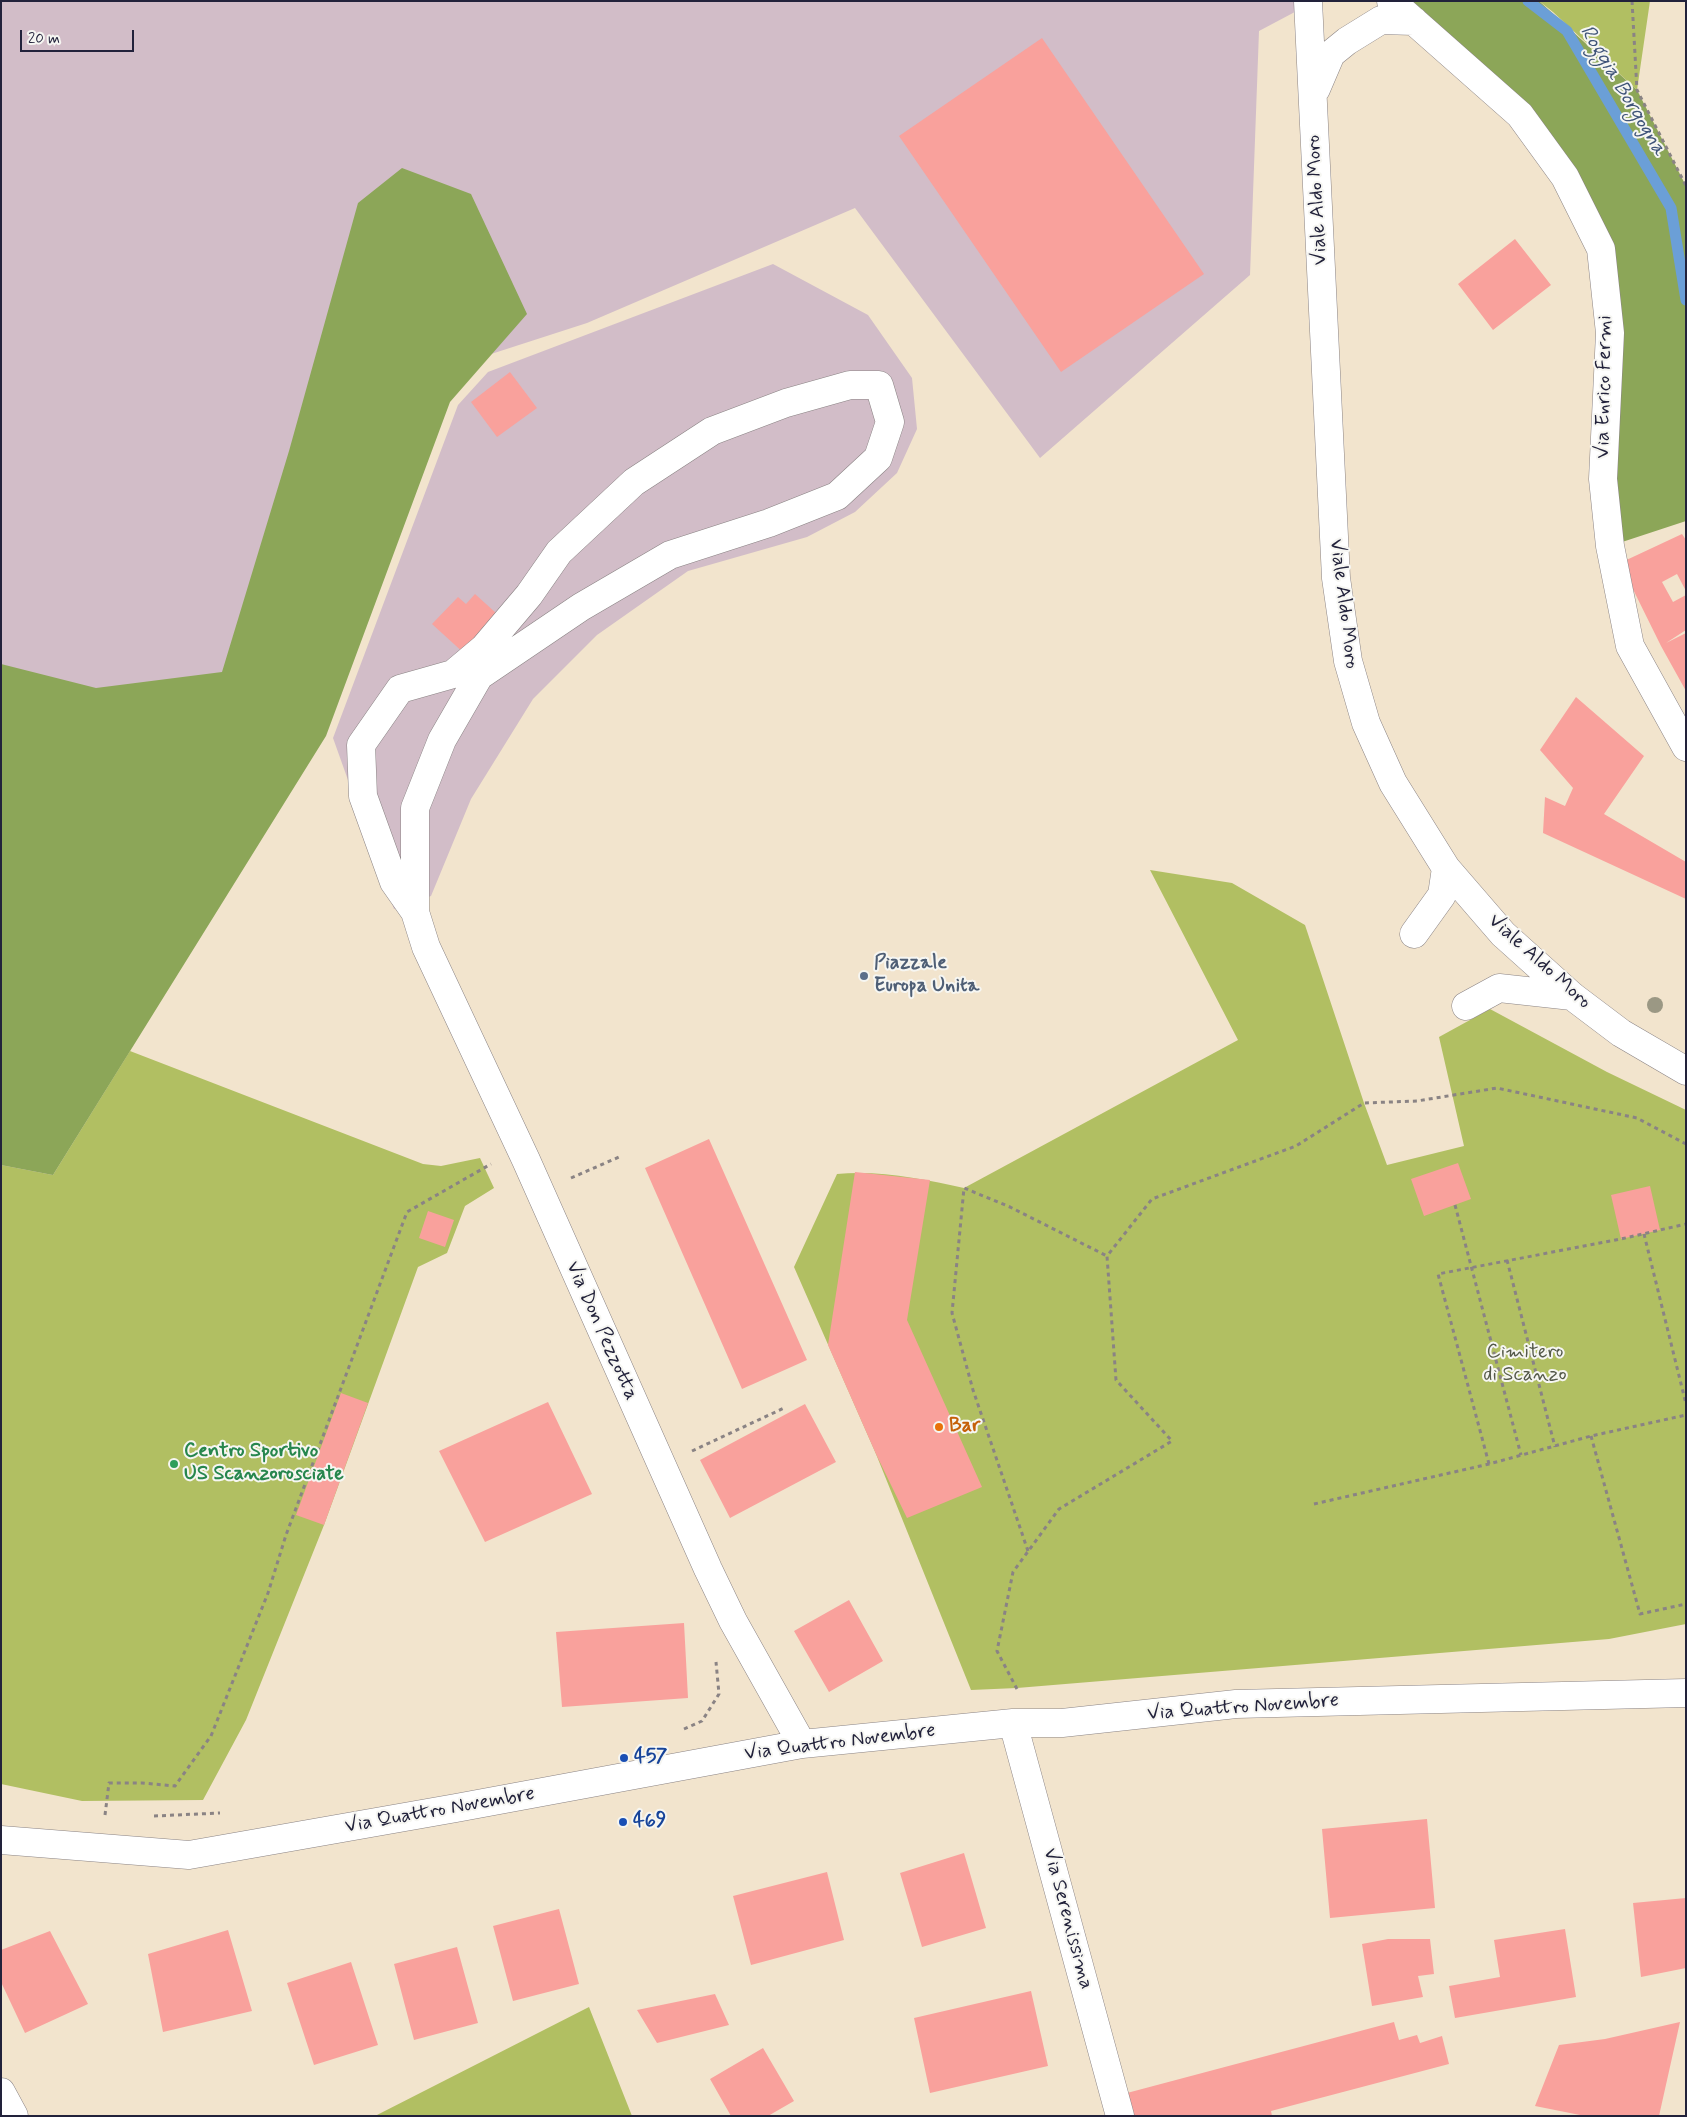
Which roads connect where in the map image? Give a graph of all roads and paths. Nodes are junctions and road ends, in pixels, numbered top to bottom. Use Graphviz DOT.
graph roads {
  1 [pos="1308,1"];
  2 [pos="1391,1"];
  3 [pos="1632,1"];
  4 [pos="1414,21"];
  5 [pos="1313,96"];
  6 [pos="1686,186"];
  7 [pos="1686,747"];
  8 [pos="1446,868"];
  9 [pos="416,912"];
  10 [pos="1414,934"];
  11 [pos="1572,996"];
  12 [pos="1466,1006"];
  13 [pos="1686,1071"];
  14 [pos="1686,1144"];
  15 [pos="619,1156"];
  16 [pos="526,1160"];
  17 [pos="566,1180"];
  18 [pos="1455,1205"];
  19 [pos="1686,1224"];
  20 [pos="1644,1234"];
  21 [pos="1107,1256"];
  22 [pos="1507,1260"];
  23 [pos="1471,1267"];
  24 [pos="1686,1404"];
  25 [pos="784,1408"];
  26 [pos="1686,1415"];
  27 [pos="1591,1436"];
  28 [pos="1555,1447"];
  29 [pos="1521,1455"];
  30 [pos="659,1463"];
  31 [pos="1489,1464"];
  32 [pos="1314,1504"];
  33 [pos="1028,1551"];
  34 [pos="1686,1604"];
  35 [pos="733,1621"];
  36 [pos="1686,1692"];
  37 [pos="1013,1723"];
  38 [pos="684,1730"];
  39 [pos="802,1744"];
  40 [pos="222,1813"];
  41 [pos="153,1816"];
  42 [pos="104,1818"];
  43 [pos="1,1840"];
  44 [pos="1,2092"];
  45 [pos="14,2116"];
  46 [pos="1120,2116"];
  1 -- 5 [label="street, Viale Aldo Moro"];
  2 -- 4 [label="street, Via Enrico Fermi"];
  3 -- 6 [label="path"];
  4 -- 5 [label="street"];
  4 -- 7 [label="street, Via Enrico Fermi"];
  5 -- 8 [label="street, Viale Aldo Moro"];
  8 -- 10 [label="street"];
  8 -- 11 [label="street, Viale Aldo Moro"];
  9 -- 9 [label="street"];
  9 -- 16 [label="street, Via Don Pezzotta"];
  11 -- 12 [label="street"];
  11 -- 13 [label="street, Viale Aldo Moro"];
  14 -- 21 [label="path"];
  15 -- 17 [label="path"];
  16 -- 30 [label="street, Via Don Pezzotta"];
  16 -- 42 [label="path"];
  18 -- 23 [label="path"];
  19 -- 20 [label="path"];
  20 -- 22 [label="path"];
  20 -- 24 [label="path"];
  21 -- 33 [label="path"];
  21 -- 33 [label="path"];
  22 -- 23 [label="path"];
  22 -- 28 [label="path"];
  23 -- 29 [label="path"];
  23 -- 31 [label="path"];
  25 -- 30 [label="path"];
  26 -- 27 [label="path"];
  27 -- 28 [label="path"];
  27 -- 34 [label="path"];
  28 -- 29 [label="path"];
  29 -- 31 [label="path"];
  30 -- 35 [label="street, Via Don Pezzotta"];
  31 -- 32 [label="path"];
  33 -- 37 [label="path"];
  35 -- 38 [label="path"];
  35 -- 39 [label="street, Via Don Pezzotta"];
  36 -- 37 [label="street, Via Quattro Novembre"];
  37 -- 39 [label="street, Via Quattro Novembre"];
  37 -- 46 [label="street, Via Serenissima"];
  39 -- 43 [label="street, Via Quattro Novembre"];
  40 -- 41 [label="path"];
  44 -- 45 [label="street"];
}
